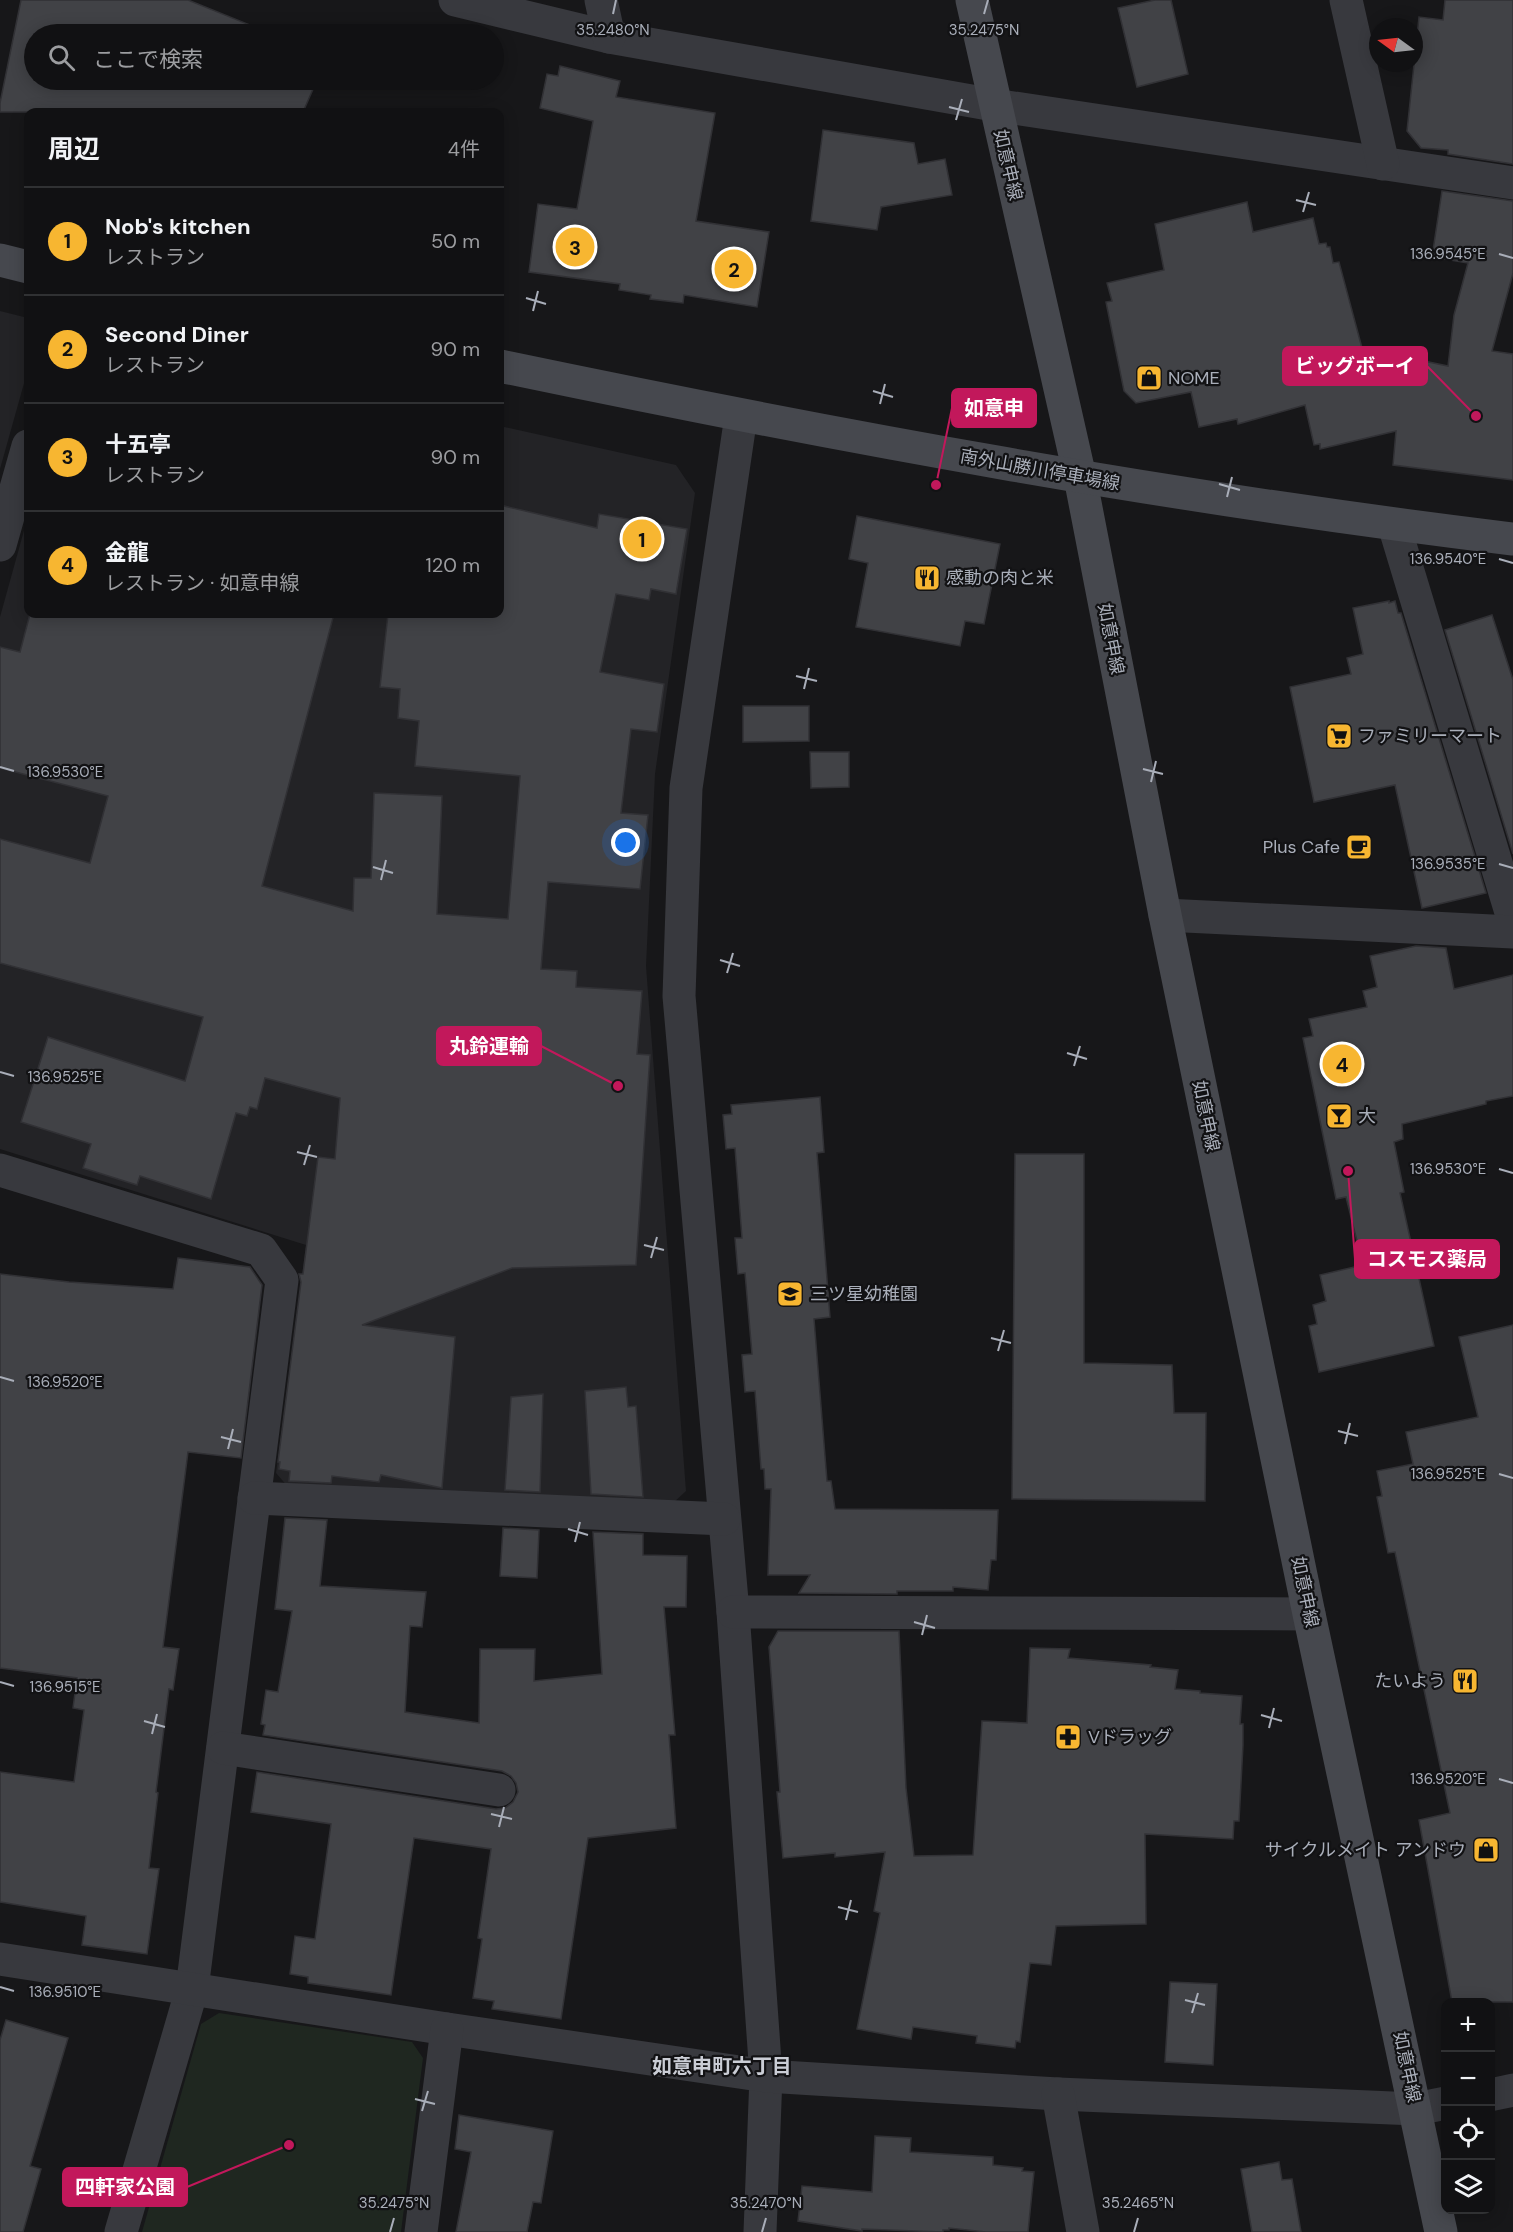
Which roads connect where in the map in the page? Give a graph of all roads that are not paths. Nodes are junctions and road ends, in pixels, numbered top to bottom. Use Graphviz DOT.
graph roads {
  1 [pos="455,0"];
  2 [pos="602,0"];
  3 [pos="972,0"];
  4 [pos="1346,0"];
  5 [pos="609,37"];
  6 [pos="994,105"];
  7 [pos="1383,164"];
  8 [pos="1513,183"];
  9 [pos="0,260"];
  10 [pos="24,266"];
  11 [pos="504,367"];
  12 [pos="741,416"];
  13 [pos="24,460"];
  14 [pos="1080,477"];
  15 [pos="1394,525"];
  16 [pos="1513,539"];
  17 [pos="0,545"];
  18 [pos="1165,915"];
  19 [pos="1513,919"];
  20 [pos="1513,932"];
  21 [pos="0,1170"];
  22 [pos="254,1498"];
  23 [pos="724,1519"];
  24 [pos="733,1612"];
  25 [pos="1309,1614"];
  26 [pos="223,1748"];
  27 [pos="499,1790"];
  28 [pos="0,1959"];
  29 [pos="192,1989"];
  30 [pos="447,2029"];
  31 [pos="766,2076"];
  32 [pos="1513,2090"];
  33 [pos="1058,2094"];
  34 [pos="1495,2094"];
  35 [pos="1431,2106"];
  36 [pos="122,2232"];
  37 [pos="421,2232"];
  38 [pos="760,2232"];
  39 [pos="1083,2232"];
  40 [pos="1441,2232"];
  1 -- 5 [label="street"];
  2 -- 5 [label="street"];
  3 -- 6 [label="street, 如意申線"];
  4 -- 7 [label="street"];
  5 -- 6 [label="street"];
  6 -- 7 [label="street"];
  6 -- 14 [label="street, 如意申線"];
  7 -- 8 [label="street"];
  9 -- 10 [label="street"];
  11 -- 12 [label="street, 南外山勝川停車場線"];
  12 -- 14 [label="street, 南外山勝川停車場線"];
  12 -- 23 [label="street"];
  13 -- 17 [label="street"];
  14 -- 15 [label="street, 南外山勝川停車場線"];
  14 -- 18 [label="street, 如意申線"];
  15 -- 16 [label="street, 南外山勝川停車場線"];
  15 -- 19 [label="street"];
  18 -- 20 [label="street"];
  18 -- 25 [label="street, 如意申線"];
  21 -- 22 [label="street"];
  22 -- 23 [label="street"];
  22 -- 26 [label="street"];
  23 -- 24 [label="street"];
  24 -- 25 [label="street"];
  24 -- 31 [label="street"];
  25 -- 35 [label="street, 如意申線"];
  26 -- 27 [label="street"];
  26 -- 29 [label="street"];
  28 -- 29 [label="street"];
  29 -- 30 [label="street"];
  29 -- 36 [label="street"];
  30 -- 31 [label="street"];
  30 -- 37 [label="street"];
  31 -- 33 [label="street"];
  31 -- 38 [label="street"];
  32 -- 34 [label="street"];
  33 -- 35 [label="street"];
  33 -- 39 [label="street"];
  35 -- 40 [label="street, 如意申線"];
}
